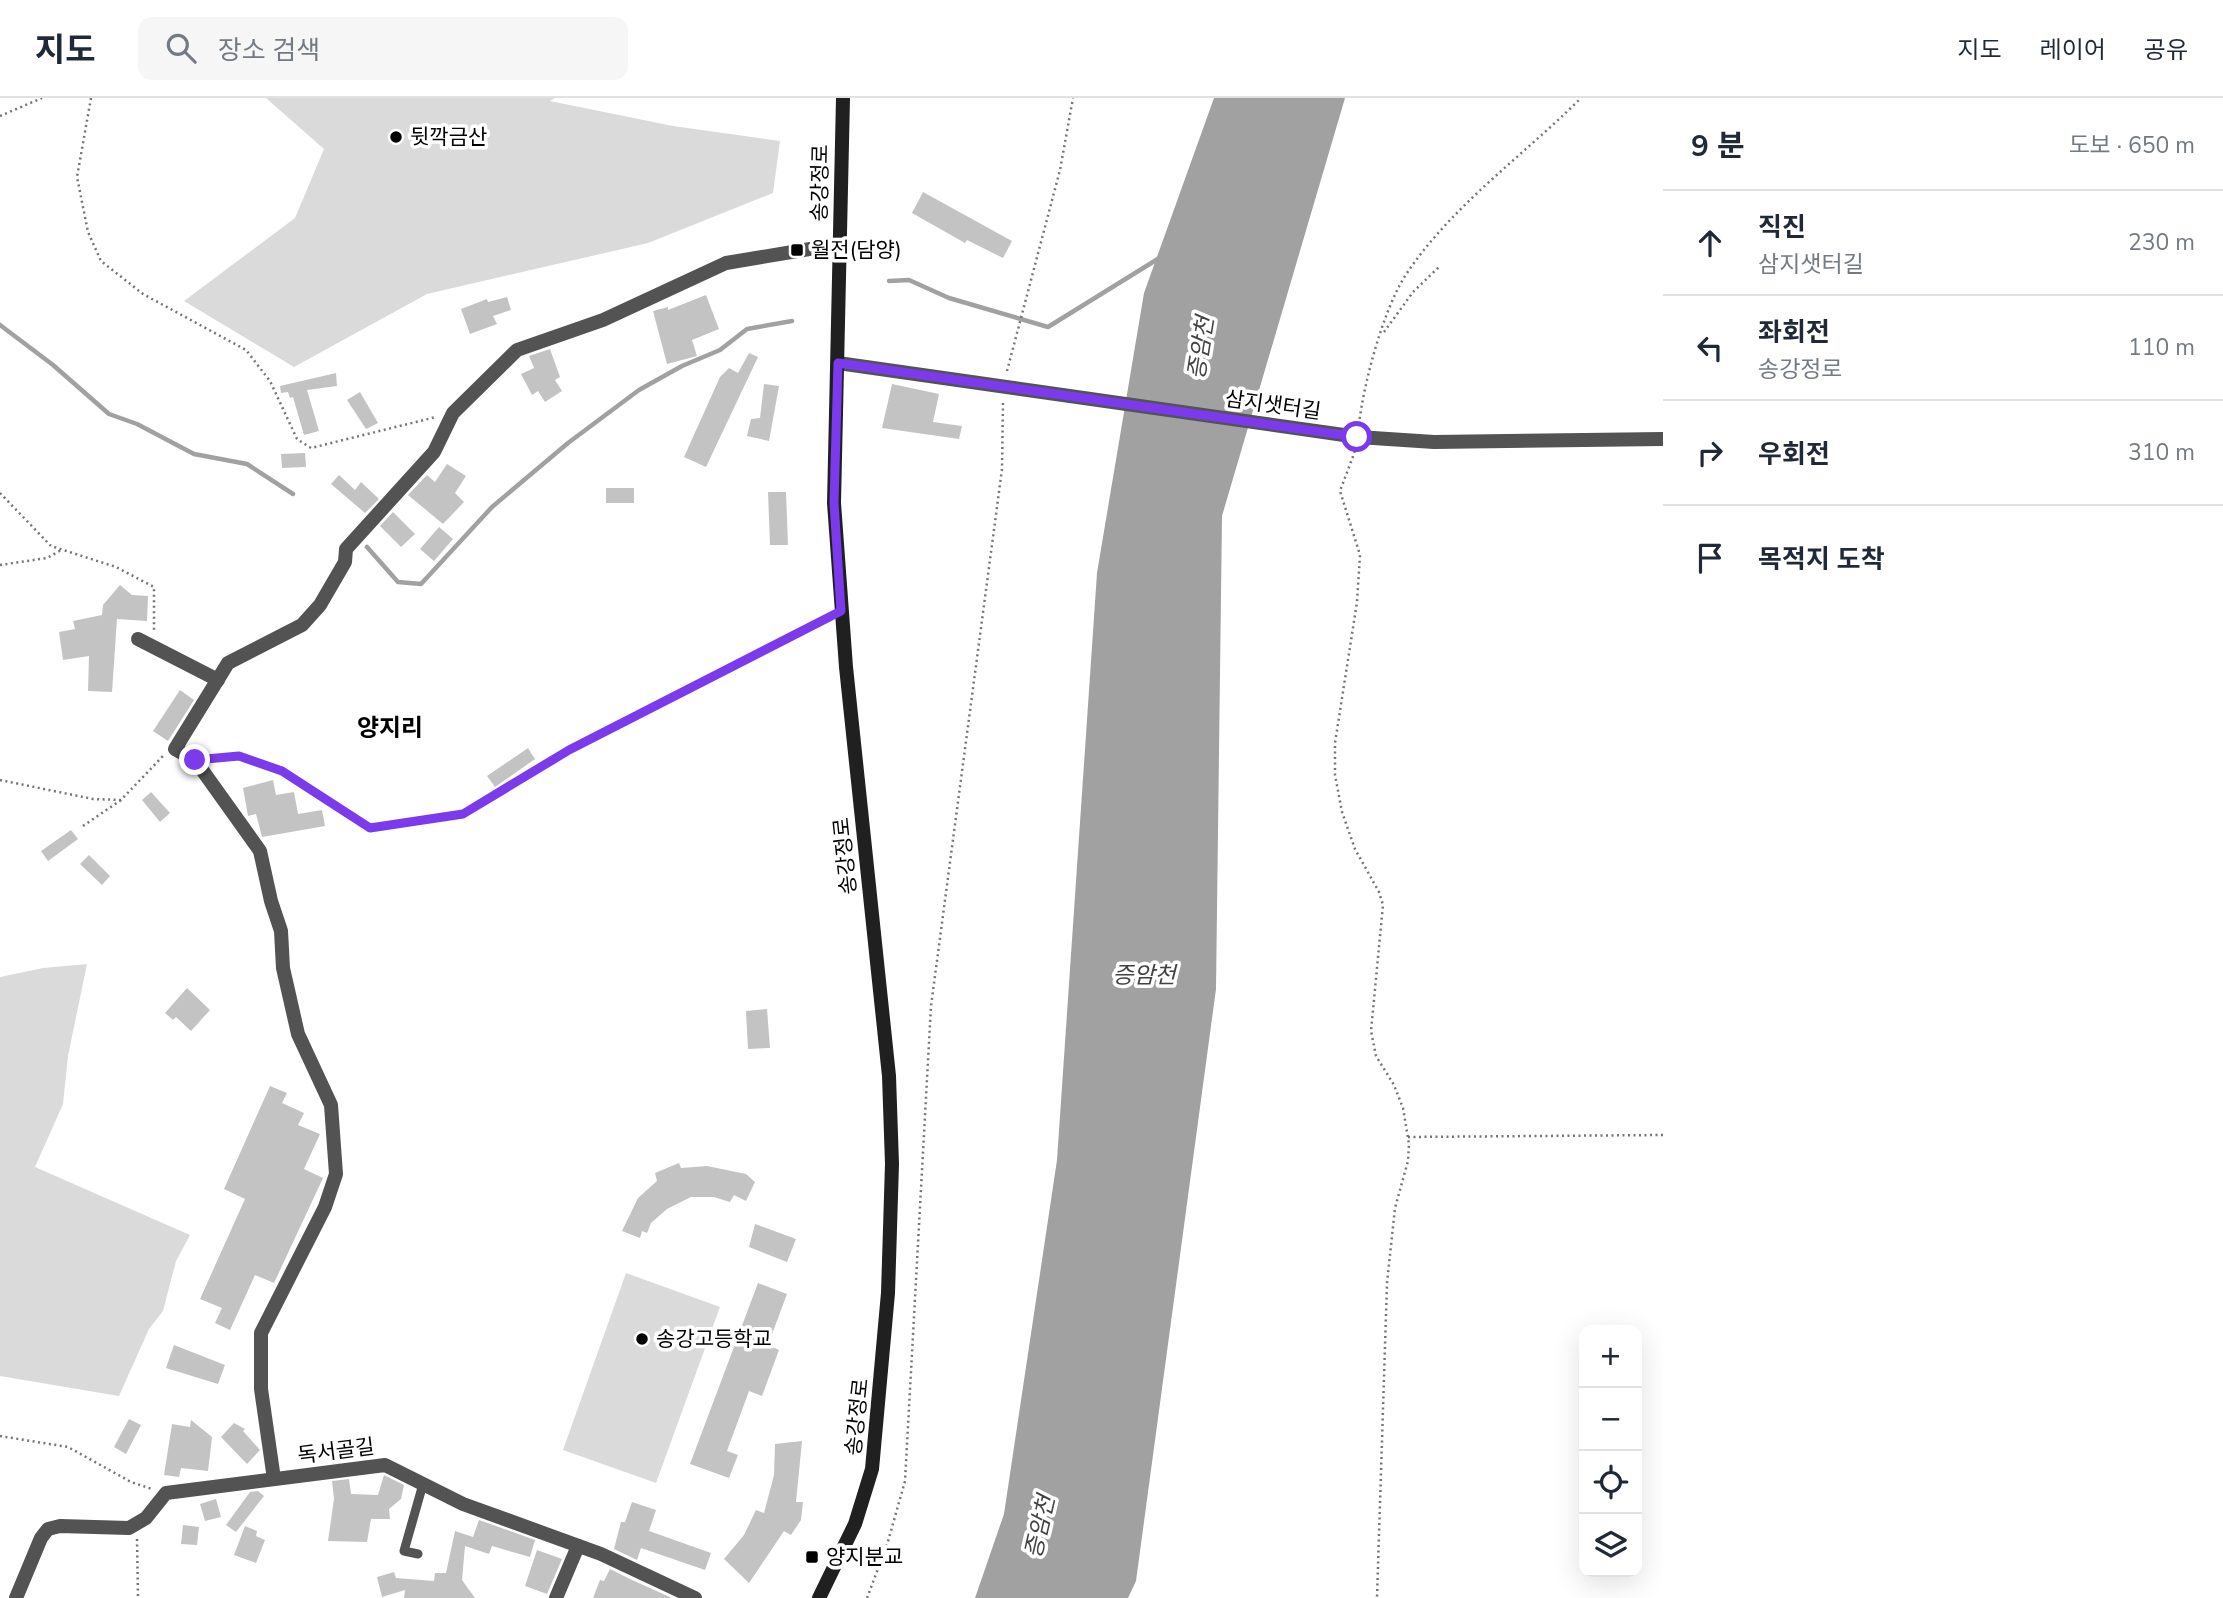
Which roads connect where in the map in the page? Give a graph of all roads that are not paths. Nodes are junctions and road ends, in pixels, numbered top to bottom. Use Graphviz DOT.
graph roads {
  1 [pos="843,98"];
  2 [pos="841,244"];
  3 [pos="838,363"];
  4 [pos="1663,439"];
  5 [pos="138,639"];
  6 [pos="218,680"];
  7 [pos="274,1479"];
  8 [pos="423,1484"];
  9 [pos="578,1546"];
  10 [pos="418,1554"];
  11 [pos="16,1598"];
  12 [pos="556,1598"];
  13 [pos="695,1598"];
  14 [pos="819,1598"];
  1 -- 2 [label="main road, 송강정로"];
  2 -- 3 [label="main road, 송강정로"];
  2 -- 6 [label="street"];
  3 -- 4 [label="street, 삼지샛터길"];
  3 -- 14 [label="main road, 송강정로"];
  5 -- 6 [label="street"];
  6 -- 7 [label="street"];
  7 -- 8 [label="street, 독서골길"];
  7 -- 11 [label="street, 독서골길"];
  8 -- 9 [label="street, 독서골길"];
  8 -- 10 [label="lane"];
  9 -- 12 [label="street"];
  9 -- 13 [label="street, 독서골길"];
}
